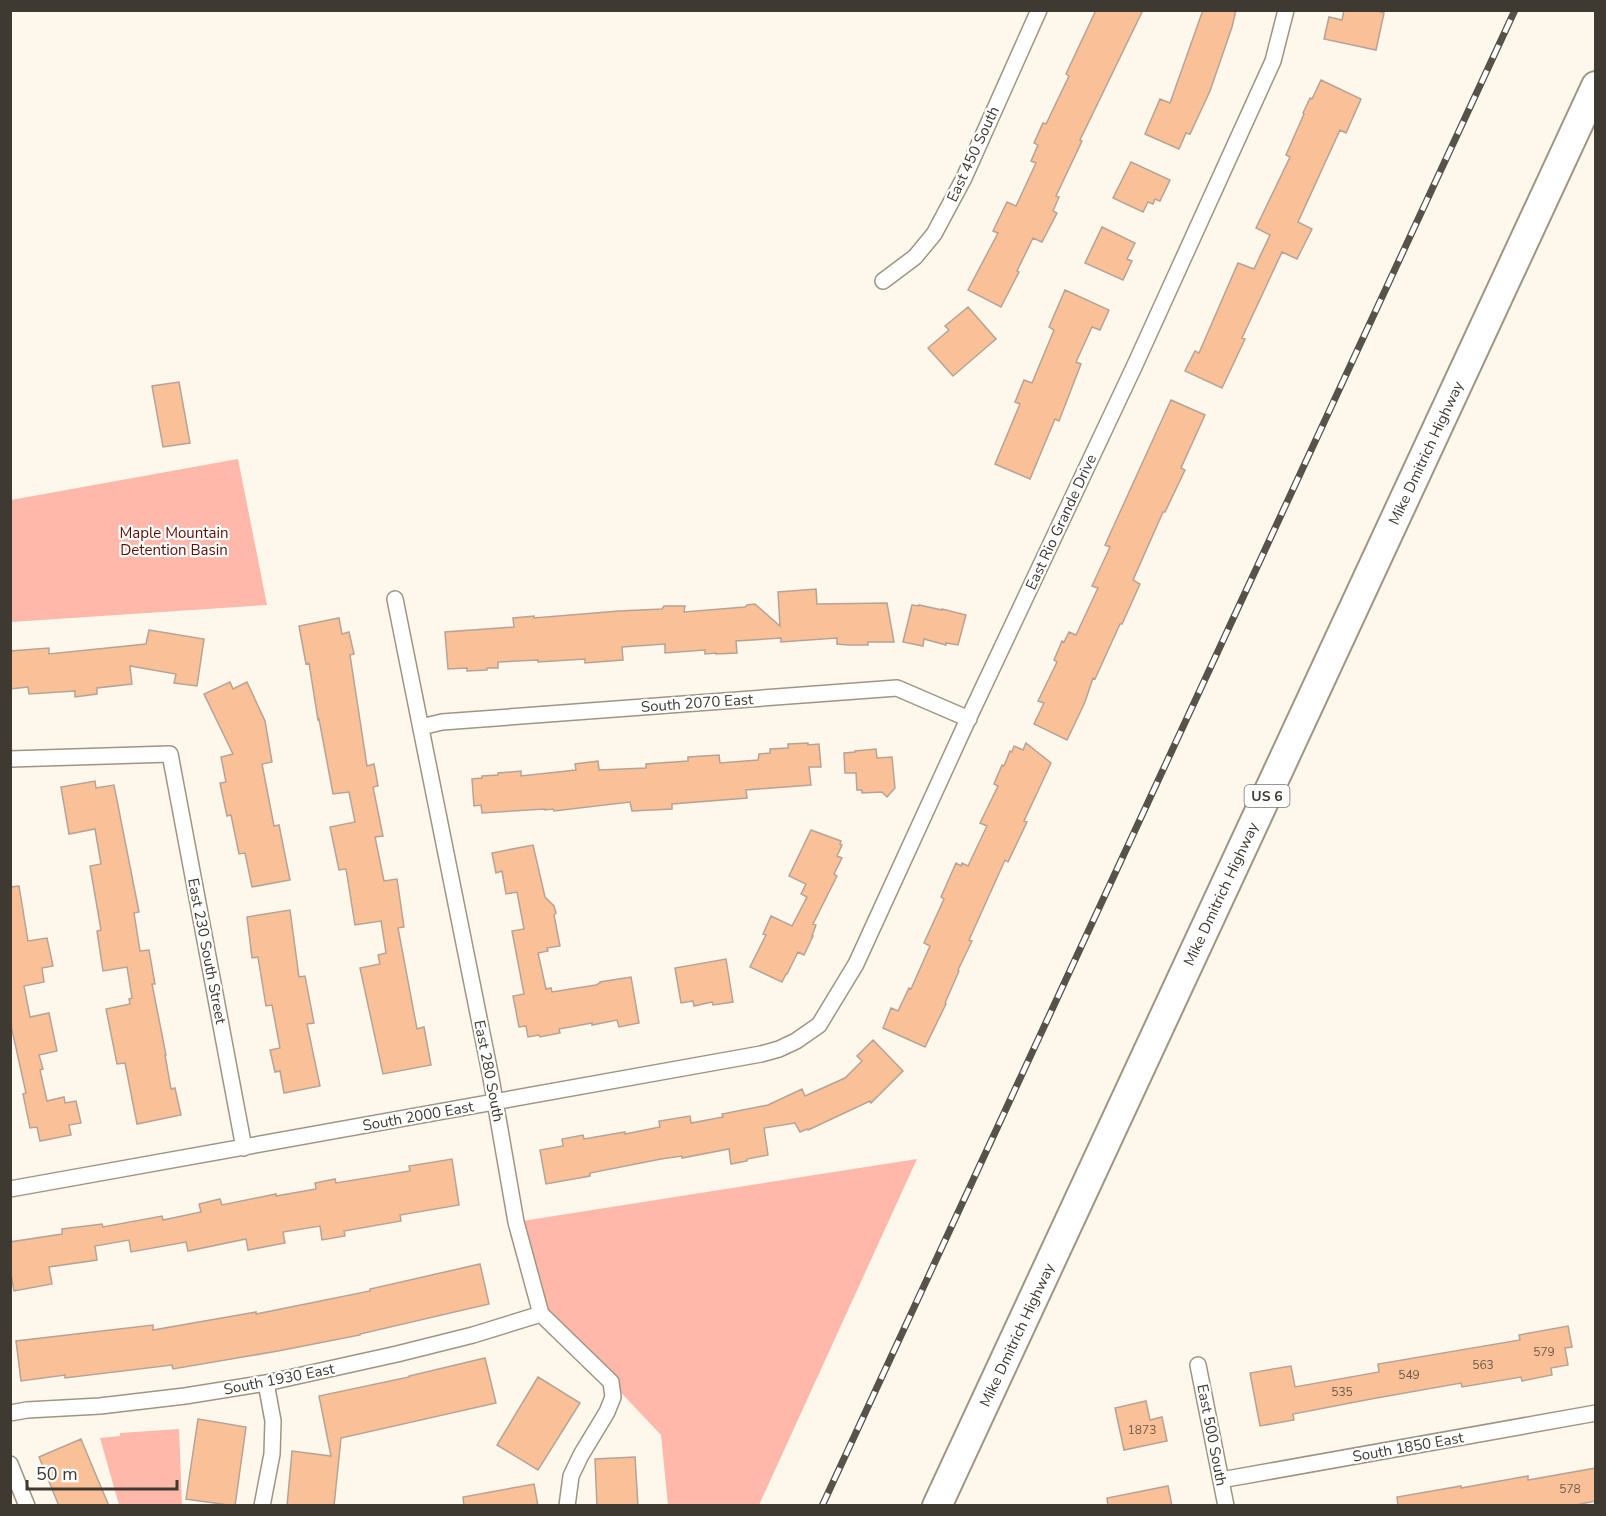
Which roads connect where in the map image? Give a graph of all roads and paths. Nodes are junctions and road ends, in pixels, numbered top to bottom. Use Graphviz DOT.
graph roads {
  1 [pos="1039,10"];
  2 [pos="1286,10"];
  3 [pos="1596,86"];
  4 [pos="883,281"];
  5 [pos="395,599"];
  6 [pos="969,719"];
  7 [pos="420,727"];
  8 [pos="10,759"];
  9 [pos="819,1025"];
  10 [pos="495,1102"];
  11 [pos="244,1148"];
  12 [pos="10,1189"];
  13 [pos="541,1314"];
  14 [pos="1198,1365"];
  15 [pos="266,1383"];
  16 [pos="10,1413"];
  17 [pos="1596,1413"];
  18 [pos="10,1464"];
  19 [pos="1221,1480"];
  20 [pos="27,1506"];
  21 [pos="261,1506"];
  22 [pos="567,1506"];
  23 [pos="938,1506"];
  24 [pos="1226,1506"];
  1 -- 4 [label="street, East 450 South"];
  2 -- 6 [label="street, East Rio Grande Drive"];
  3 -- 23 [label="highway, Mike Dmitrich Highway / US 6"];
  5 -- 7 [label="street, East 280 South"];
  6 -- 7 [label="street, South 2070 East"];
  6 -- 9 [label="street, East Rio Grande Drive"];
  7 -- 10 [label="street, East 280 South"];
  8 -- 11 [label="street, East 230 South Street"];
  9 -- 10 [label="street, South 2000 East"];
  10 -- 11 [label="street, South 2000 East"];
  10 -- 13 [label="street, East 280 South"];
  11 -- 12 [label="street, South 2000 East"];
  13 -- 15 [label="street, South 1930 East"];
  13 -- 22 [label="street"];
  14 -- 19 [label="street, East 500 South"];
  15 -- 16 [label="street, South 1930 East"];
  15 -- 21 [label="street"];
  17 -- 19 [label="street, South 1850 East"];
  18 -- 20 [label="street"];
  19 -- 24 [label="street, East 500 South"];
}
